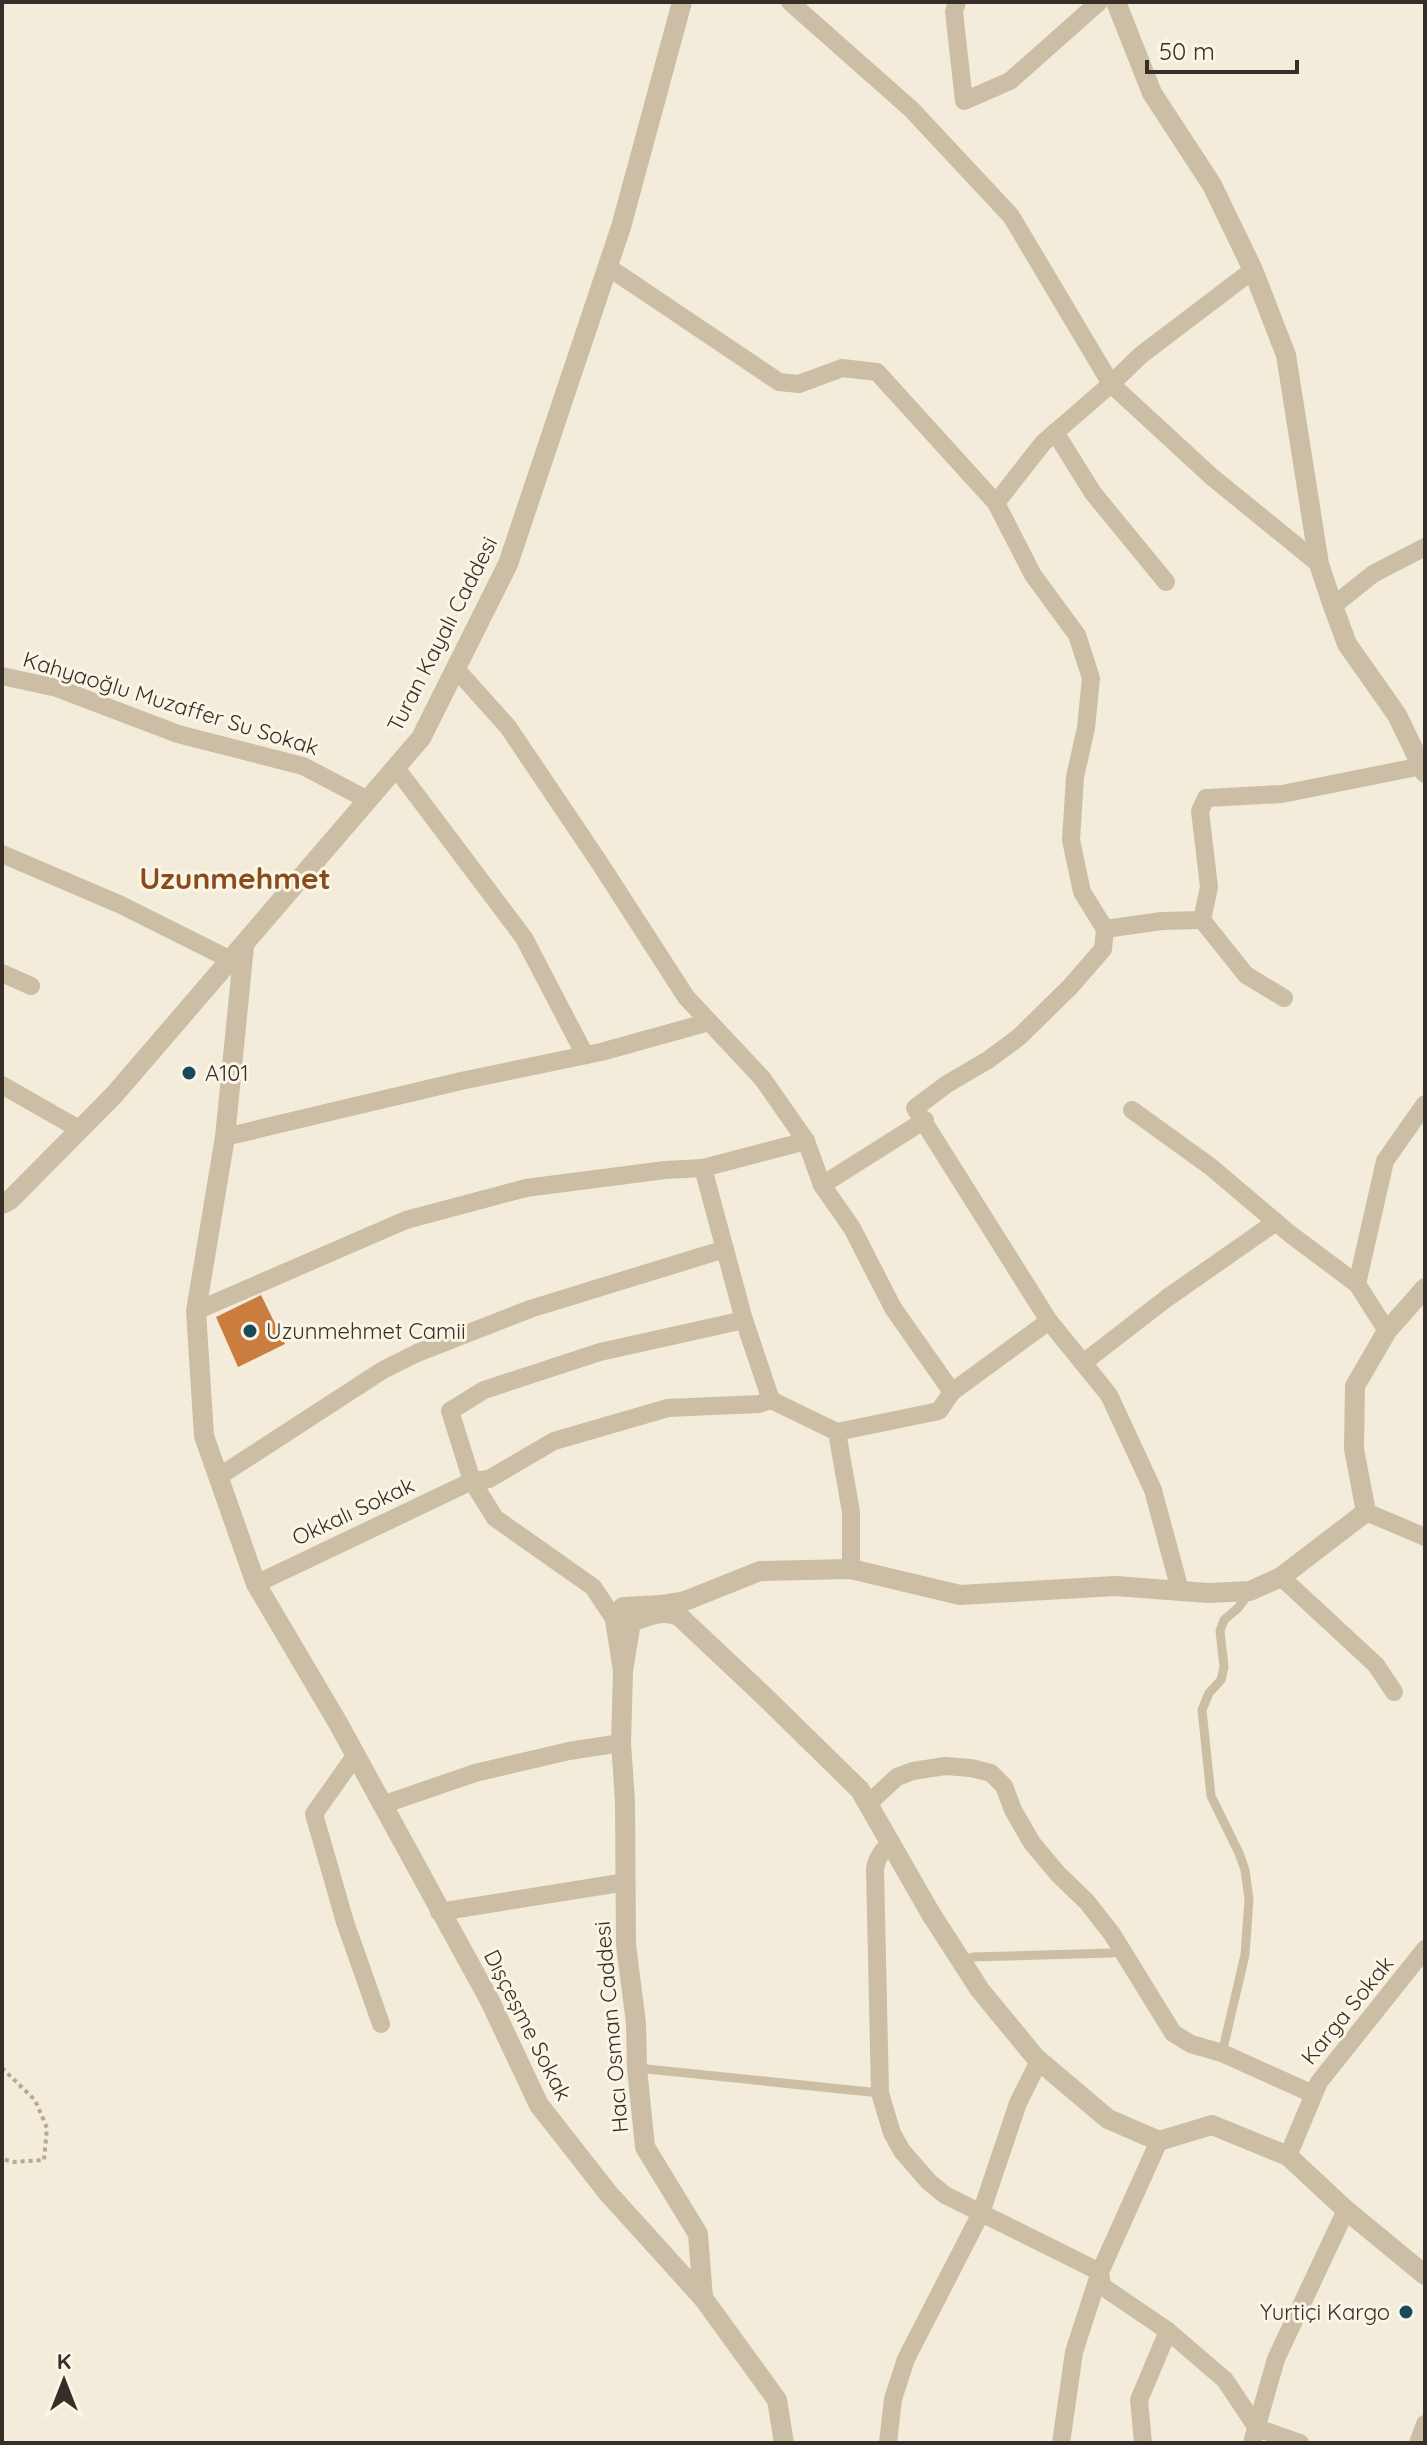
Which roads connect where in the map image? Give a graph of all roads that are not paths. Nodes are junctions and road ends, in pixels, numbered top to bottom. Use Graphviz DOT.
graph roads {
  1 [pos="682,2"];
  2 [pos="790,2"];
  3 [pos="957,2"];
  4 [pos="1099,2"];
  5 [pos="1116,2"];
  6 [pos="608,267"];
  7 [pos="1253,270"];
  8 [pos="1111,384"];
  9 [pos="1055,432"];
  10 [pos="996,503"];
  11 [pos="1424,546"];
  12 [pos="1319,564"];
  13 [pos="1166,582"];
  14 [pos="1333,606"];
  15 [pos="456,669"];
  16 [pos="2,676"];
  17 [pos="396,768"];
  18 [pos="1423,770"];
  19 [pos="368,800"];
  20 [pos="2,854"];
  21 [pos="1202,920"];
  22 [pos="1105,929"];
  23 [pos="238,953"];
  24 [pos="2,973"];
  25 [pos="31,986"];
  26 [pos="1284,998"];
  27 [pos="709,1022"];
  28 [pos="585,1055"];
  29 [pos="2,1085"];
  30 [pos="1425,1104"];
  31 [pos="1132,1110"];
  32 [pos="924,1120"];
  33 [pos="79,1129"];
  34 [pos="225,1137"];
  35 [pos="806,1141"];
  36 [pos="703,1168"];
  37 [pos="822,1185"];
  38 [pos="2,1204"];
  39 [pos="1276,1222"];
  40 [pos="725,1249"];
  41 [pos="1357,1284"];
  42 [pos="1425,1288"];
  43 [pos="196,1311"];
  44 [pos="744,1320"];
  45 [pos="1049,1321"];
  46 [pos="1387,1331"];
  47 [pos="1083,1363"];
  48 [pos="952,1392"];
  49 [pos="771,1400"];
  50 [pos="837,1432"];
  51 [pos="218,1477"];
  52 [pos="472,1481"];
  53 [pos="1366,1512"];
  54 [pos="1425,1537"];
  55 [pos="851,1569"];
  56 [pos="1281,1577"];
  57 [pos="256,1584"];
  58 [pos="1180,1590"];
  59 [pos="1250,1591"];
  60 [pos="682,1608"];
  61 [pos="623,1616"];
  62 [pos="1394,1692"];
  63 [pos="621,1743"];
  64 [pos="355,1756"];
  65 [pos="869,1803"];
  66 [pos="382,1805"];
  67 [pos="891,1843"];
  68 [pos="626,1882"];
  69 [pos="440,1912"];
  70 [pos="1425,1949"];
  71 [pos="1122,1951"];
  72 [pos="961,1961"];
  73 [pos="381,2024"];
  74 [pos="1222,2053"];
  75 [pos="1039,2061"];
  76 [pos="637,2068"];
  77 [pos="880,2093"];
  78 [pos="1313,2094"];
  79 [pos="1159,2141"];
  80 [pos="1288,2156"];
  81 [pos="1346,2210"];
  82 [pos="981,2213"];
  83 [pos="1100,2272"];
  84 [pos="1425,2275"];
  85 [pos="703,2298"];
  86 [pos="1168,2331"];
  87 [pos="1425,2424"];
  88 [pos="1254,2435"];
  89 [pos="784,2443"];
  90 [pos="888,2443"];
  91 [pos="1061,2443"];
  92 [pos="1143,2443"];
  93 [pos="1300,2443"];
  94 [pos="1418,2443"];
  1 -- 6 [label="street, Turan Kayalı Caddesi"];
  2 -- 8 [label="street"];
  3 -- 4 [label="street"];
  5 -- 7 [label="street"];
  6 -- 10 [label="street"];
  6 -- 15 [label="street, Turan Kayalı Caddesi"];
  7 -- 8 [label="street"];
  7 -- 12 [label="street"];
  8 -- 9 [label="street"];
  8 -- 12 [label="street"];
  9 -- 10 [label="street"];
  9 -- 13 [label="street"];
  10 -- 22 [label="street"];
  11 -- 14 [label="street"];
  12 -- 14 [label="street"];
  14 -- 18 [label="street"];
  15 -- 17 [label="street, Turan Kayalı Caddesi"];
  15 -- 27 [label="street"];
  16 -- 19 [label="street, Kahyaoğlu Muzaffer Su Sokak"];
  17 -- 19 [label="street, Turan Kayalı Caddesi"];
  17 -- 28 [label="street"];
  18 -- 21 [label="street"];
  19 -- 23 [label="street, Turan Kayalı Caddesi"];
  20 -- 23 [label="street"];
  21 -- 22 [label="street"];
  21 -- 26 [label="street"];
  22 -- 32 [label="street"];
  23 -- 33 [label="street, Turan Kayalı Caddesi"];
  23 -- 34 [label="street, Dışçeşme Sokak"];
  24 -- 25 [label="street"];
  27 -- 28 [label="street"];
  27 -- 35 [label="street"];
  28 -- 34 [label="street"];
  29 -- 33 [label="street"];
  30 -- 41 [label="street"];
  31 -- 39 [label="street"];
  32 -- 37 [label="street"];
  32 -- 45 [label="street"];
  33 -- 38 [label="street, Turan Kayalı Caddesi"];
  34 -- 43 [label="street, Dışçeşme Sokak"];
  35 -- 36 [label="street"];
  35 -- 37 [label="street"];
  36 -- 40 [label="street"];
  36 -- 43 [label="street"];
  37 -- 48 [label="street"];
  39 -- 41 [label="street"];
  39 -- 47 [label="street"];
  40 -- 44 [label="street"];
  40 -- 51 [label="street"];
  41 -- 46 [label="street"];
  42 -- 46 [label="street"];
  43 -- 51 [label="street, Dışçeşme Sokak"];
  44 -- 49 [label="street"];
  44 -- 52 [label="street, Hacı Osman Caddesi"];
  45 -- 47 [label="street"];
  45 -- 48 [label="street"];
  46 -- 53 [label="street"];
  47 -- 58 [label="street"];
  48 -- 50 [label="street"];
  49 -- 50 [label="street"];
  49 -- 52 [label="street"];
  50 -- 55 [label="street"];
  51 -- 57 [label="street, Dışçeşme Sokak"];
  52 -- 57 [label="street, Okkalı Sokak"];
  52 -- 61 [label="street, Hacı Osman Caddesi"];
  53 -- 54 [label="street"];
  53 -- 56 [label="street"];
  55 -- 58 [label="street"];
  55 -- 60 [label="street"];
  56 -- 59 [label="street"];
  56 -- 62 [label="street"];
  57 -- 64 [label="street, Dışçeşme Sokak"];
  58 -- 59 [label="street"];
  59 -- 74 [label="lane"];
  60 -- 61 [label="street"];
  60 -- 65 [label="street"];
  61 -- 63 [label="street, Hacı Osman Caddesi"];
  63 -- 66 [label="street"];
  63 -- 68 [label="street, Hacı Osman Caddesi"];
  64 -- 66 [label="street, Dışçeşme Sokak"];
  64 -- 73 [label="street"];
  65 -- 67 [label="street"];
  65 -- 71 [label="street"];
  66 -- 69 [label="street, Dışçeşme Sokak"];
  67 -- 72 [label="street"];
  67 -- 77 [label="street"];
  68 -- 69 [label="street"];
  68 -- 76 [label="street, Hacı Osman Caddesi"];
  69 -- 85 [label="street, Dışçeşme Sokak"];
  70 -- 78 [label="street, Karga Sokak"];
  71 -- 72 [label="lane"];
  71 -- 74 [label="street"];
  72 -- 75 [label="street"];
  74 -- 78 [label="street"];
  75 -- 79 [label="street"];
  75 -- 82 [label="street"];
  76 -- 77 [label="lane"];
  76 -- 85 [label="street, Hacı Osman Caddesi"];
  77 -- 82 [label="street"];
  78 -- 80 [label="street, Karga Sokak"];
  79 -- 80 [label="street"];
  79 -- 83 [label="street"];
  80 -- 81 [label="street"];
  81 -- 84 [label="street"];
  81 -- 88 [label="street"];
  82 -- 83 [label="street"];
  82 -- 90 [label="street"];
  83 -- 86 [label="street"];
  83 -- 91 [label="street"];
  85 -- 89 [label="street, Dışçeşme Sokak"];
  86 -- 88 [label="street"];
  86 -- 92 [label="street"];
  87 -- 94 [label="street"];
  88 -- 93 [label="street"];
}
